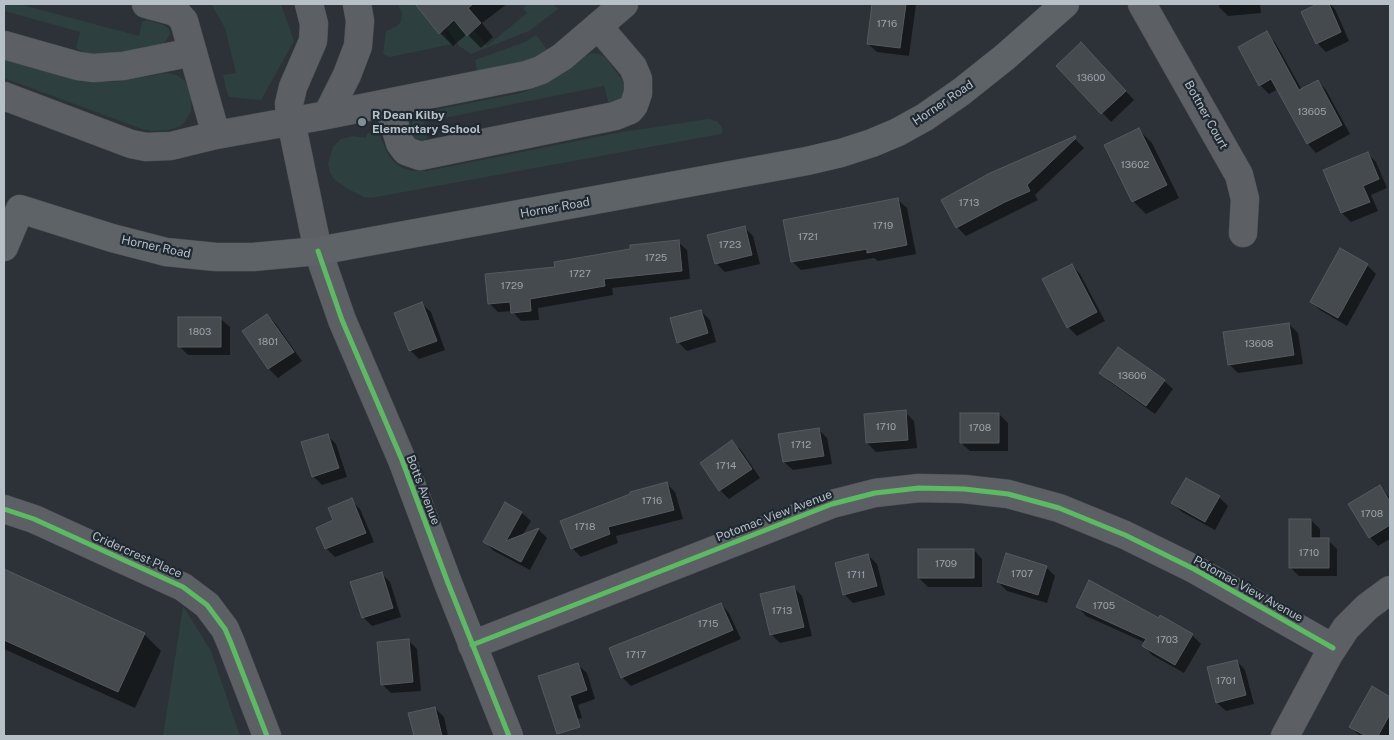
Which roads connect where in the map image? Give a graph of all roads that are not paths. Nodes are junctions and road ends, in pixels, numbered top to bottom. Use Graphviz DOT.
graph roads {
  1 [pos="146,4"];
  2 [pos="309,4"];
  3 [pos="357,4"];
  4 [pos="624,4"];
  5 [pos="1065,4"];
  6 [pos="1142,4"];
  7 [pos="598,26"];
  8 [pos="4,45"];
  9 [pos="193,52"];
  10 [pos="4,96"];
  11 [pos="388,103"];
  12 [pos="327,115"];
  13 [pos="291,122"];
  14 [pos="216,135"];
  15 [pos="12,206"];
  16 [pos="1243,233"];
  17 [pos="4,247"];
  18 [pos="318,252"];
  19 [pos="4,509"];
  20 [pos="1390,590"];
  21 [pos="472,645"];
  22 [pos="1333,648"];
  23 [pos="267,736"];
  24 [pos="509,736"];
  25 [pos="1285,736"];
  1 -- 9 [label="street"];
  2 -- 13 [label="street, Botts Avenue"];
  3 -- 12 [label="street"];
  4 -- 7 [label="street"];
  5 -- 18 [label="main road, Horner Road"];
  6 -- 16 [label="street, Bottner Court"];
  7 -- 11 [label="street"];
  7 -- 11 [label="street"];
  8 -- 9 [label="street"];
  9 -- 14 [label="street"];
  10 -- 14 [label="street"];
  11 -- 12 [label="street"];
  12 -- 13 [label="street"];
  13 -- 14 [label="street"];
  13 -- 18 [label="street, Botts Avenue"];
  15 -- 17 [label="main road"];
  15 -- 18 [label="main road, Horner Road"];
  18 -- 21 [label="street, Botts Avenue"];
  19 -- 23 [label="street, Cridercrest Place"];
  20 -- 22 [label="street"];
  21 -- 22 [label="street, Potomac View Avenue"];
  21 -- 24 [label="street, Botts Avenue"];
  22 -- 25 [label="street"];
}
